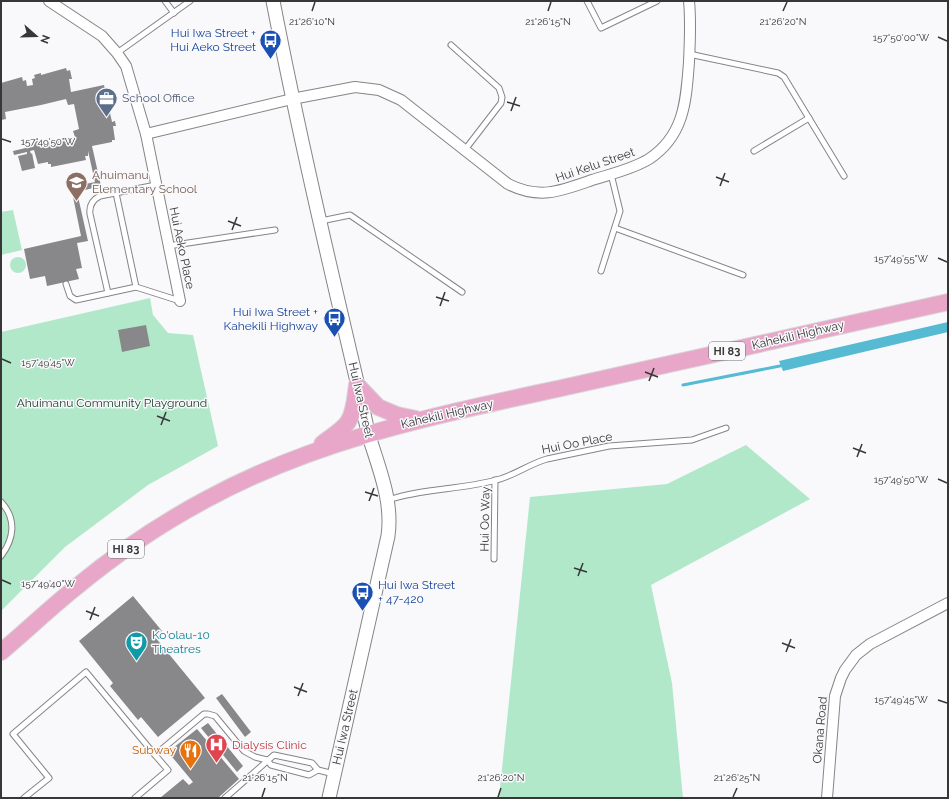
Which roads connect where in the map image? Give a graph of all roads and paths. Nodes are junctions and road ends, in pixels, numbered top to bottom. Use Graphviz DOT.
graph roads {
  1 [pos="49,1"];
  2 [pos="165,1"];
  3 [pos="190,1"];
  4 [pos="273,1"];
  5 [pos="587,1"];
  6 [pos="657,1"];
  7 [pos="689,1"];
  8 [pos="174,13"];
  9 [pos="450,45"];
  10 [pos="118,53"];
  11 [pos="689,54"];
  12 [pos="292,100"];
  13 [pos="809,118"];
  14 [pos="146,134"];
  15 [pos="464,151"];
  16 [pos="754,151"];
  17 [pos="611,174"];
  18 [pos="844,176"];
  19 [pos="156,185"];
  20 [pos="116,193"];
  21 [pos="320,221"];
  22 [pos="615,228"];
  23 [pos="275,230"];
  24 [pos="168,246"];
  25 [pos="600,271"];
  26 [pos="743,275"];
  27 [pos="66,284"];
  28 [pos="136,287"];
  29 [pos="462,292"];
  30 [pos="108,293"];
  31 [pos="180,301"];
  32 [pos="948,302"];
  33 [pos="358,385"];
  34 [pos="420,420"];
  35 [pos="726,428"];
  36 [pos="369,434"];
  37 [pos="311,452"];
  38 [pos="495,480"];
  39 [pos="388,500"];
  40 [pos="1,502"];
  41 [pos="1,556"];
  42 [pos="494,559"];
  43 [pos="948,603"];
  44 [pos="1,652"];
  45 [pos="155,755"];
  46 [pos="267,760"];
  47 [pos="318,770"];
  48 [pos="334,774"];
  49 [pos="24,798"];
  50 [pos="135,798"];
  51 [pos="225,798"];
  52 [pos="329,798"];
  53 [pos="827,798"];
  1 -- 10 [label="street, Hui Aeko Place"];
  2 -- 8 [label="lane"];
  3 -- 8 [label="lane"];
  4 -- 12 [label="street, Hui Iwa Street"];
  5 -- 6 [label="lane"];
  7 -- 11 [label="street, Hui Kelu Street"];
  8 -- 10 [label="lane"];
  9 -- 15 [label="lane"];
  10 -- 14 [label="street, Hui Aeko Place"];
  11 -- 13 [label="lane"];
  11 -- 17 [label="street, Hui Kelu Street"];
  12 -- 14 [label="street, Hui Kelu Street"];
  12 -- 15 [label="street, Hui Kelu Street"];
  12 -- 21 [label="street, Hui Iwa Street"];
  13 -- 16 [label="lane"];
  13 -- 18 [label="lane"];
  14 -- 19 [label="street, Hui Aeko Place"];
  15 -- 17 [label="street, Hui Kelu Street"];
  17 -- 22 [label="lane"];
  19 -- 20 [label="lane"];
  19 -- 24 [label="street, Hui Aeko Place"];
  20 -- 28 [label="lane"];
  20 -- 30 [label="lane"];
  21 -- 29 [label="lane"];
  21 -- 33 [label="street, Hui Iwa Street"];
  22 -- 25 [label="lane"];
  22 -- 26 [label="lane"];
  23 -- 24 [label="lane"];
  24 -- 31 [label="street, Hui Aeko Place"];
  27 -- 30 [label="lane"];
  28 -- 30 [label="lane"];
  28 -- 31 [label="lane"];
  32 -- 34 [label="main road, Kahekili Highway / HI 83"];
  33 -- 34 [label="main road"];
  33 -- 36 [label="street, Hui Iwa Street"];
  33 -- 37 [label="main road"];
  34 -- 36 [label="main road, Kahekili Highway / HI 83"];
  35 -- 38 [label="lane, Hui Oo Place"];
  36 -- 37 [label="main road, Kahekili Highway / HI 83"];
  36 -- 39 [label="street, Hui Iwa Street"];
  37 -- 44 [label="main road, Kahekili Highway / HI 83"];
  38 -- 39 [label="lane, Hui Oo Place"];
  38 -- 42 [label="lane, Hui Oo Way"];
  39 -- 48 [label="street, Hui Iwa Street"];
  40 -- 41 [label="lane"];
  43 -- 53 [label="street, Okana Road"];
  45 -- 46 [label="lane"];
  45 -- 49 [label="lane"];
  45 -- 50 [label="lane"];
  46 -- 47 [label="lane"];
  46 -- 47 [label="lane"];
  46 -- 51 [label="lane"];
  47 -- 48 [label="lane"];
  48 -- 52 [label="street, Hui Iwa Street"];
}
